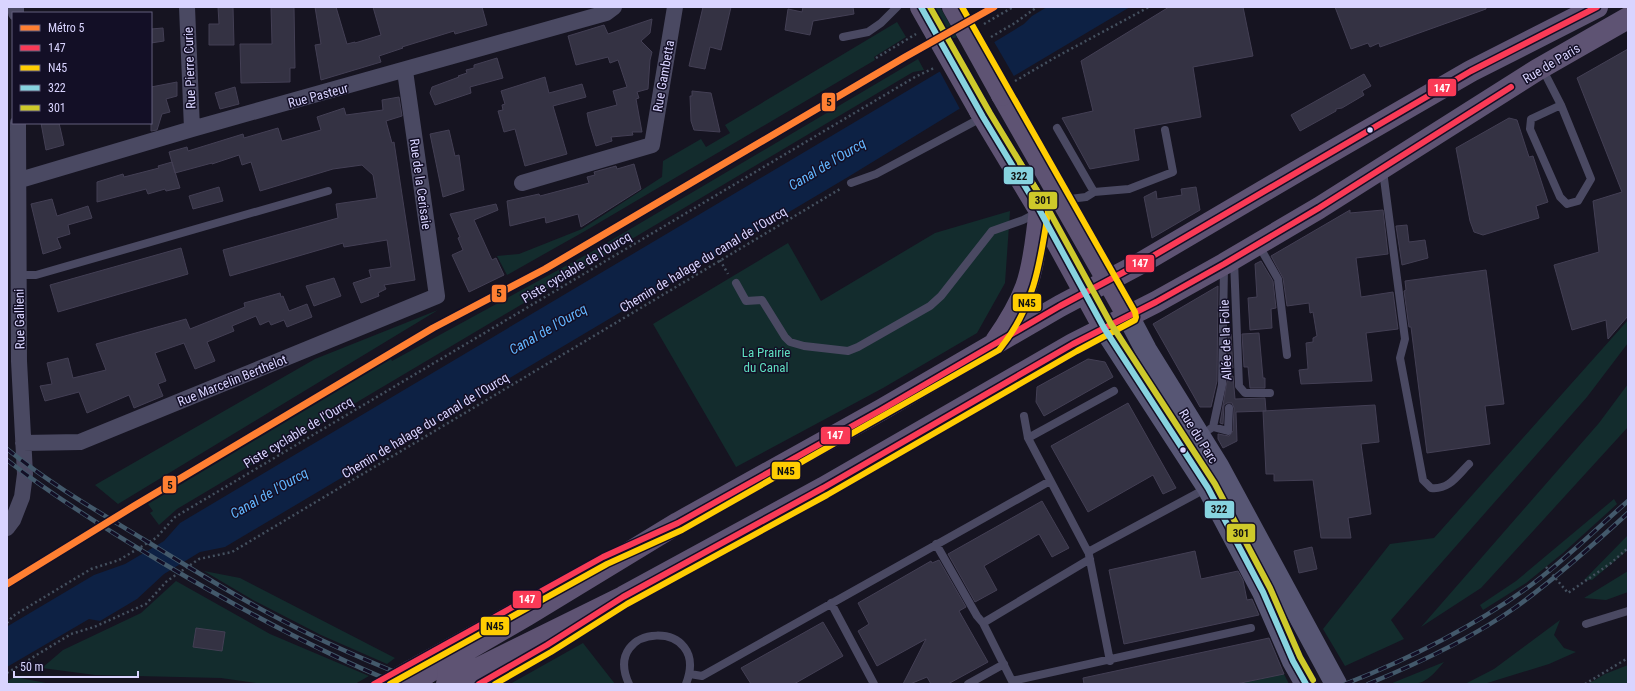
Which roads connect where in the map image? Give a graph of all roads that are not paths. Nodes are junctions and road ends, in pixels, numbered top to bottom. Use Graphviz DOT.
graph roads {
  1 [pos="187,7"];
  2 [pos="614,7"];
  3 [pos="675,7"];
  4 [pos="897,7"];
  5 [pos="921,7"];
  6 [pos="953,7"];
  7 [pos="1597,7"];
  8 [pos="1628,18"];
  9 [pos="843,38"];
  10 [pos="1542,68"];
  11 [pos="405,71"];
  12 [pos="1561,105"];
  13 [pos="981,114"];
  14 [pos="18,124"];
  15 [pos="1057,128"];
  16 [pos="192,129"];
  17 [pos="1165,130"];
  18 [pos="1382,168"];
  19 [pos="20,180"];
  20 [pos="522,183"];
  21 [pos="851,183"];
  22 [pos="328,191"];
  23 [pos="1094,192"];
  24 [pos="1062,200"];
  25 [pos="1040,211"];
  26 [pos="1258,244"];
  27 [pos="1229,261"];
  28 [pos="18,275"];
  29 [pos="733,280"];
  30 [pos="1107,281"];
  31 [pos="1084,293"];
  32 [pos="437,296"];
  33 [pos="1128,316"];
  34 [pos="1104,328"];
  35 [pos="994,344"];
  36 [pos="1287,355"];
  37 [pos="1114,391"];
  38 [pos="1270,393"];
  39 [pos="1229,408"];
  40 [pos="1024,416"];
  41 [pos="1206,431"];
  42 [pos="1028,438"];
  43 [pos="23,443"];
  44 [pos="1469,464"];
  45 [pos="1050,481"];
  46 [pos="1208,488"];
  47 [pos="7,528"];
  48 [pos="936,544"];
  49 [pos="1089,556"];
  50 [pos="1272,588"];
  51 [pos="623,597"];
  52 [pos="831,603"];
  53 [pos="1628,611"];
  54 [pos="983,623"];
  55 [pos="1586,624"];
  56 [pos="1252,628"];
  57 [pos="1110,660"];
  58 [pos="1004,664"];
  59 [pos="413,674"];
  60 [pos="690,674"];
  61 [pos="450,683"];
  62 [pos="374,684"];
  63 [pos="479,684"];
  64 [pos="628,684"];
  65 [pos="686,684"];
  66 [pos="874,684"];
  67 [pos="968,684"];
  68 [pos="1306,684"];
  69 [pos="1336,684"];
  1 -- 16 [label="street, Rue Pierre Curie"];
  2 -- 11 [label="street, Rue Pasteur"];
  3 -- 20 [label="street, Rue Gambetta"];
  4 -- 9 [label="lane"];
  5 -- 13 [label="main road, bridge"];
  6 -- 24 [label="main road, bridge"];
  7 -- 30 [label="main road, Rue de Paris"];
  8 -- 10 [label="main road, Rue de Paris"];
  10 -- 12 [label="lane"];
  10 -- 18 [label="main road, Rue de Paris"];
  11 -- 16 [label="street, Rue Pasteur"];
  11 -- 32 [label="street, Rue de la Cerisaie"];
  12 -- 12 [label="lane"];
  13 -- 21 [label="lane"];
  13 -- 25 [label="main road"];
  14 -- 19 [label="street, Rue Gallieni"];
  15 -- 23 [label="lane"];
  16 -- 19 [label="street, Rue Pasteur"];
  17 -- 23 [label="lane"];
  18 -- 26 [label="main road, Rue de Paris"];
  18 -- 44 [label="lane"];
  19 -- 28 [label="street, Rue Gallieni"];
  22 -- 28 [label="lane"];
  23 -- 24 [label="lane"];
  24 -- 25 [label="lane"];
  24 -- 30 [label="main road"];
  25 -- 29 [label="lane"];
  25 -- 31 [label="main road"];
  25 -- 35 [label="main road"];
  26 -- 27 [label="main road, Rue de Paris"];
  26 -- 36 [label="lane"];
  27 -- 33 [label="main road, Rue de Paris"];
  27 -- 38 [label="lane, Allée de la Folie"];
  27 -- 41 [label="lane"];
  28 -- 43 [label="street, Rue Gallieni"];
  30 -- 31 [label="main road, Rue de Paris"];
  30 -- 33 [label="main road"];
  31 -- 34 [label="main road"];
  31 -- 35 [label="main road, Rue de Paris"];
  32 -- 43 [label="street, Rue Marcelin Berthelot"];
  33 -- 34 [label="main road, Rue de Paris"];
  33 -- 41 [label="main road, Rue du Parc"];
  34 -- 46 [label="main road, Rue du Parc"];
  34 -- 51 [label="main road, Rue de Paris"];
  35 -- 59 [label="main road, Rue de Paris"];
  37 -- 42 [label="lane"];
  39 -- 41 [label="lane"];
  40 -- 42 [label="lane"];
  41 -- 50 [label="main road, Rue du Parc"];
  42 -- 45 [label="lane"];
  43 -- 47 [label="street, Rue Gallieni"];
  45 -- 48 [label="lane"];
  45 -- 49 [label="lane"];
  46 -- 49 [label="lane"];
  46 -- 50 [label="main road, Rue du Parc"];
  48 -- 52 [label="lane"];
  48 -- 54 [label="lane"];
  49 -- 54 [label="lane"];
  49 -- 57 [label="lane"];
  50 -- 68 [label="main road, Rue du Parc"];
  50 -- 69 [label="main road, Rue du Parc"];
  51 -- 61 [label="main road, Rue de Paris"];
  51 -- 63 [label="lane"];
  52 -- 60 [label="lane"];
  52 -- 66 [label="lane"];
  53 -- 55 [label="lane"];
  54 -- 58 [label="lane"];
  56 -- 57 [label="lane"];
  57 -- 58 [label="lane"];
  58 -- 67 [label="lane"];
  59 -- 62 [label="lane, Rue de Paris, bridge"];
  60 -- 64 [label="lane"];
  60 -- 65 [label="lane"];
}
